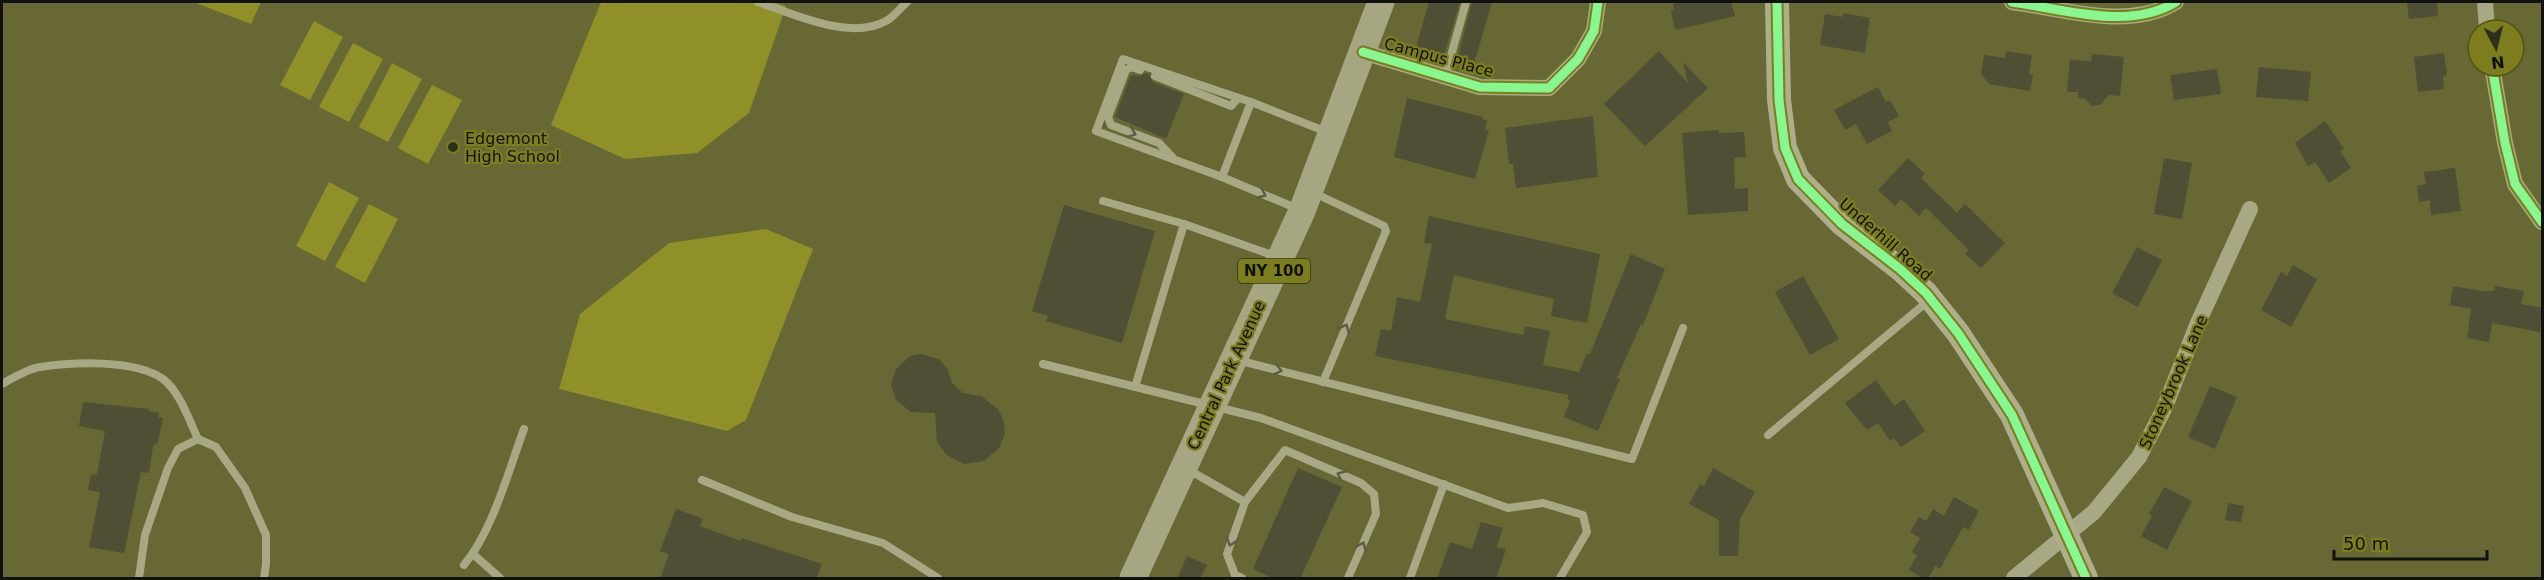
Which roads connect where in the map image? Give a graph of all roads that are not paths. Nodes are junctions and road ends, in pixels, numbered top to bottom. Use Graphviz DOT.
graph roads {
  1 [pos="758,2"];
  2 [pos="907,2"];
  3 [pos="1381,2"];
  4 [pos="1466,2"];
  5 [pos="1598,2"];
  6 [pos="1777,2"];
  7 [pos="2012,2"];
  8 [pos="2176,2"];
  9 [pos="2485,2"];
  10 [pos="2486,18"];
  11 [pos="1363,52"];
  12 [pos="1446,77"];
  13 [pos="2494,78"];
  14 [pos="1238,98"];
  15 [pos="1251,102"];
  16 [pos="1333,134"];
  17 [pos="1175,160"];
  18 [pos="1222,177"];
  19 [pos="1103,201"];
  20 [pos="1306,201"];
  21 [pos="2250,209"];
  22 [pos="2542,222"];
  23 [pos="1184,224"];
  24 [pos="1280,258"];
  25 [pos="1931,299"];
  26 [pos="1683,328"];
  27 [pos="1233,359"];
  28 [pos="1043,364"];
  29 [pos="1323,382"];
  30 [pos="2,384"];
  31 [pos="1135,387"];
  32 [pos="1211,406"];
  33 [pos="524,429"];
  34 [pos="1768,435"];
  35 [pos="198,439"];
  36 [pos="1184,468"];
  37 [pos="702,480"];
  38 [pos="1444,484"];
  39 [pos="1245,502"];
  40 [pos="2066,535"];
  41 [pos="473,554"];
  42 [pos="464,565"];
  43 [pos="139,579"];
  44 [pos="264,579"];
  45 [pos="500,579"];
  46 [pos="938,579"];
  47 [pos="1133,579"];
  48 [pos="1242,579"];
  49 [pos="1348,579"];
  50 [pos="1410,579"];
  51 [pos="1560,579"];
  52 [pos="2014,579"];
  53 [pos="2086,579"];
  1 -- 2 [label="lane"];
  3 -- 11 [label="main road, Central Park Avenue / NY 100"];
  4 -- 12 [label="lane"];
  5 -- 12 [label="street, Campus Place"];
  6 -- 25 [label="street, Underhill Road"];
  7 -- 8 [label="street"];
  9 -- 10 [label="street"];
  11 -- 12 [label="street, Campus Place"];
  11 -- 16 [label="main road, Central Park Avenue / NY 100"];
  13 -- 22 [label="street"];
  14 -- 15 [label="lane"];
  14 -- 17 [label="lane, one-way"];
  14 -- 17 [label="lane"];
  15 -- 16 [label="lane"];
  15 -- 18 [label="lane"];
  16 -- 20 [label="main road, Central Park Avenue / NY 100"];
  17 -- 18 [label="lane"];
  18 -- 20 [label="lane, one-way"];
  19 -- 23 [label="lane"];
  20 -- 24 [label="main road, Central Park Avenue / NY 100"];
  29 -- 20 [label="lane, one-way"];
  21 -- 40 [label="street, Stoneybrook Lane"];
  23 -- 24 [label="lane"];
  23 -- 31 [label="lane"];
  24 -- 27 [label="main road, Central Park Avenue / NY 100"];
  25 -- 34 [label="lane"];
  25 -- 40 [label="street, Underhill Road"];
  26 -- 29 [label="lane"];
  27 -- 29 [label="lane, one-way"];
  27 -- 32 [label="main road, Central Park Avenue / NY 100"];
  28 -- 31 [label="lane"];
  30 -- 35 [label="lane"];
  31 -- 32 [label="lane"];
  32 -- 36 [label="main road, Central Park Avenue / NY 100"];
  32 -- 38 [label="lane"];
  33 -- 41 [label="lane"];
  35 -- 43 [label="lane"];
  35 -- 44 [label="lane"];
  36 -- 39 [label="lane"];
  36 -- 47 [label="main road, Central Park Avenue / NY 100"];
  37 -- 46 [label="lane"];
  38 -- 50 [label="lane"];
  38 -- 51 [label="lane"];
  39 -- 48 [label="lane, one-way"];
  49 -- 39 [label="lane, one-way"];
  40 -- 52 [label="street, Stoneybrook Lane"];
  40 -- 53 [label="street, Underhill Road"];
  41 -- 42 [label="lane"];
  41 -- 45 [label="lane"];
}
